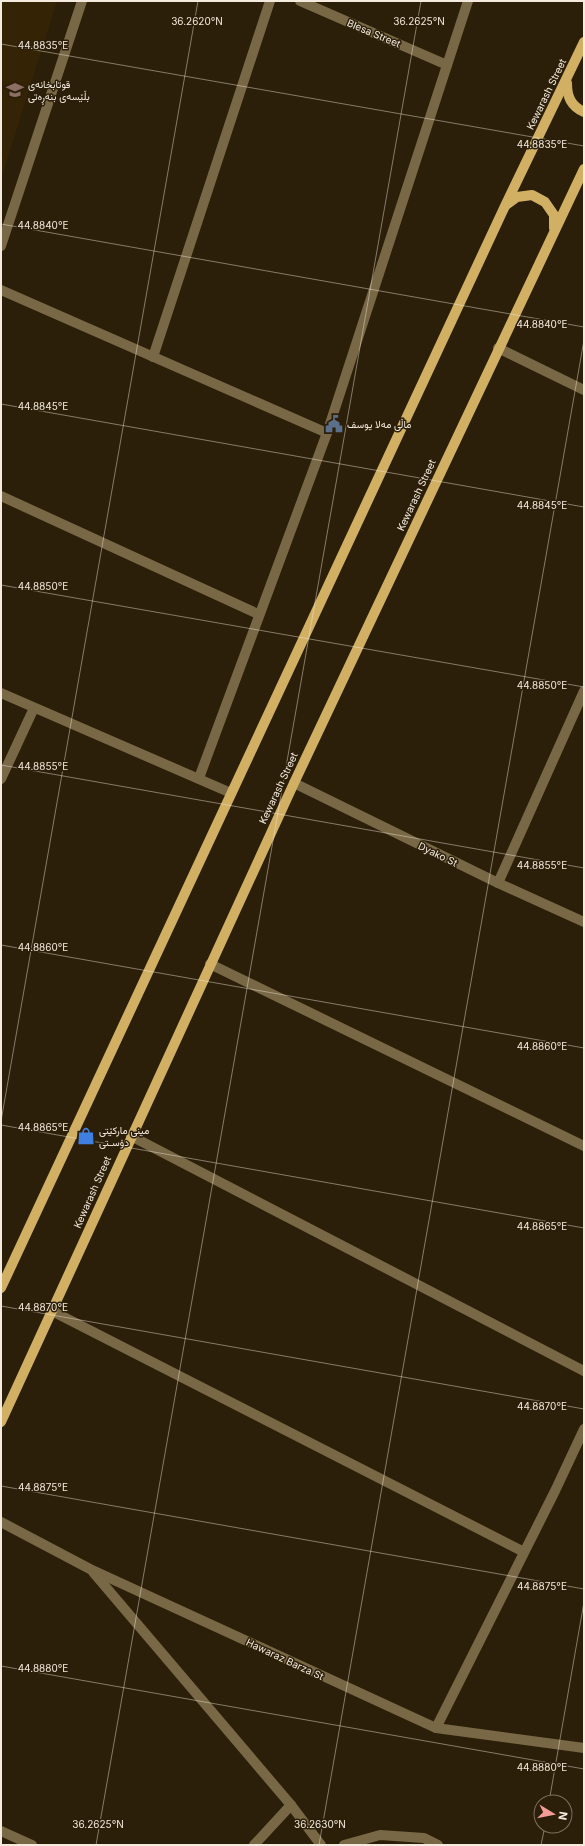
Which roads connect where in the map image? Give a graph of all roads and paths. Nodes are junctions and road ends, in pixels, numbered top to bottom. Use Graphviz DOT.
graph roads {
  1 [pos="82,1"];
  2 [pos="270,1"];
  3 [pos="300,1"];
  4 [pos="468,1"];
  5 [pos="584,42"];
  6 [pos="447,65"];
  7 [pos="566,81"];
  8 [pos="584,112"];
  9 [pos="584,169"];
  10 [pos="505,206"];
  11 [pos="554,230"];
  12 [pos="1,246"];
  13 [pos="1,290"];
  14 [pos="498,348"];
  15 [pos="153,357"];
  16 [pos="584,390"];
  17 [pos="327,433"];
  18 [pos="1,496"];
  19 [pos="258,614"];
  20 [pos="584,691"];
  21 [pos="1,693"];
  22 [pos="34,708"];
  23 [pos="199,778"];
  24 [pos="1,779"];
  25 [pos="294,782"];
  26 [pos="231,794"];
  27 [pos="498,883"];
  28 [pos="584,922"];
  29 [pos="210,964"];
  30 [pos="131,1136"];
  31 [pos="584,1146"];
  32 [pos="1,1288"];
  33 [pos="52,1311"];
  34 [pos="584,1371"];
  35 [pos="1,1422"];
  36 [pos="584,1429"];
  37 [pos="1,1522"];
  38 [pos="524,1552"];
  39 [pos="90,1569"];
  40 [pos="436,1728"];
  41 [pos="584,1748"];
  42 [pos="291,1805"];
  43 [pos="1,1831"];
  44 [pos="32,1845"];
  45 [pos="254,1845"];
  46 [pos="321,1845"];
  47 [pos="344,1845"];
  48 [pos="438,1845"];
  1 -- 12 [label="street"];
  2 -- 15 [label="street"];
  3 -- 6 [label="street, Blesa Street"];
  4 -- 6 [label="street"];
  5 -- 7 [label="main road, Kewarash Street"];
  6 -- 17 [label="street"];
  7 -- 8 [label="main road"];
  7 -- 10 [label="main road, Kewarash Street"];
  9 -- 11 [label="main road, Kewarash Street"];
  10 -- 11 [label="main road"];
  10 -- 26 [label="main road, Kewarash Street"];
  11 -- 14 [label="main road, Kewarash Street"];
  13 -- 15 [label="street"];
  14 -- 16 [label="street"];
  14 -- 25 [label="main road, Kewarash Street"];
  15 -- 17 [label="street"];
  17 -- 19 [label="street"];
  18 -- 19 [label="street"];
  19 -- 23 [label="street"];
  20 -- 27 [label="street"];
  21 -- 22 [label="street"];
  22 -- 23 [label="street"];
  22 -- 24 [label="street"];
  23 -- 26 [label="street"];
  25 -- 27 [label="street, Dyako St"];
  25 -- 29 [label="main road, Kewarash Street"];
  26 -- 32 [label="main road, Kewarash Street"];
  27 -- 28 [label="street, Dyako St"];
  29 -- 30 [label="main road, Kewarash Street"];
  29 -- 31 [label="street"];
  30 -- 33 [label="main road, Kewarash Street"];
  30 -- 34 [label="street"];
  33 -- 35 [label="main road, Kewarash Street"];
  33 -- 38 [label="street"];
  36 -- 38 [label="street"];
  37 -- 39 [label="street, Hawaraz Barza St"];
  38 -- 40 [label="street"];
  39 -- 40 [label="street, Hawaraz Barza St"];
  39 -- 42 [label="street"];
  40 -- 41 [label="street, Hawaraz Barza St"];
  42 -- 45 [label="street"];
  42 -- 46 [label="street"];
  43 -- 44 [label="street"];
  47 -- 48 [label="street"];
}
